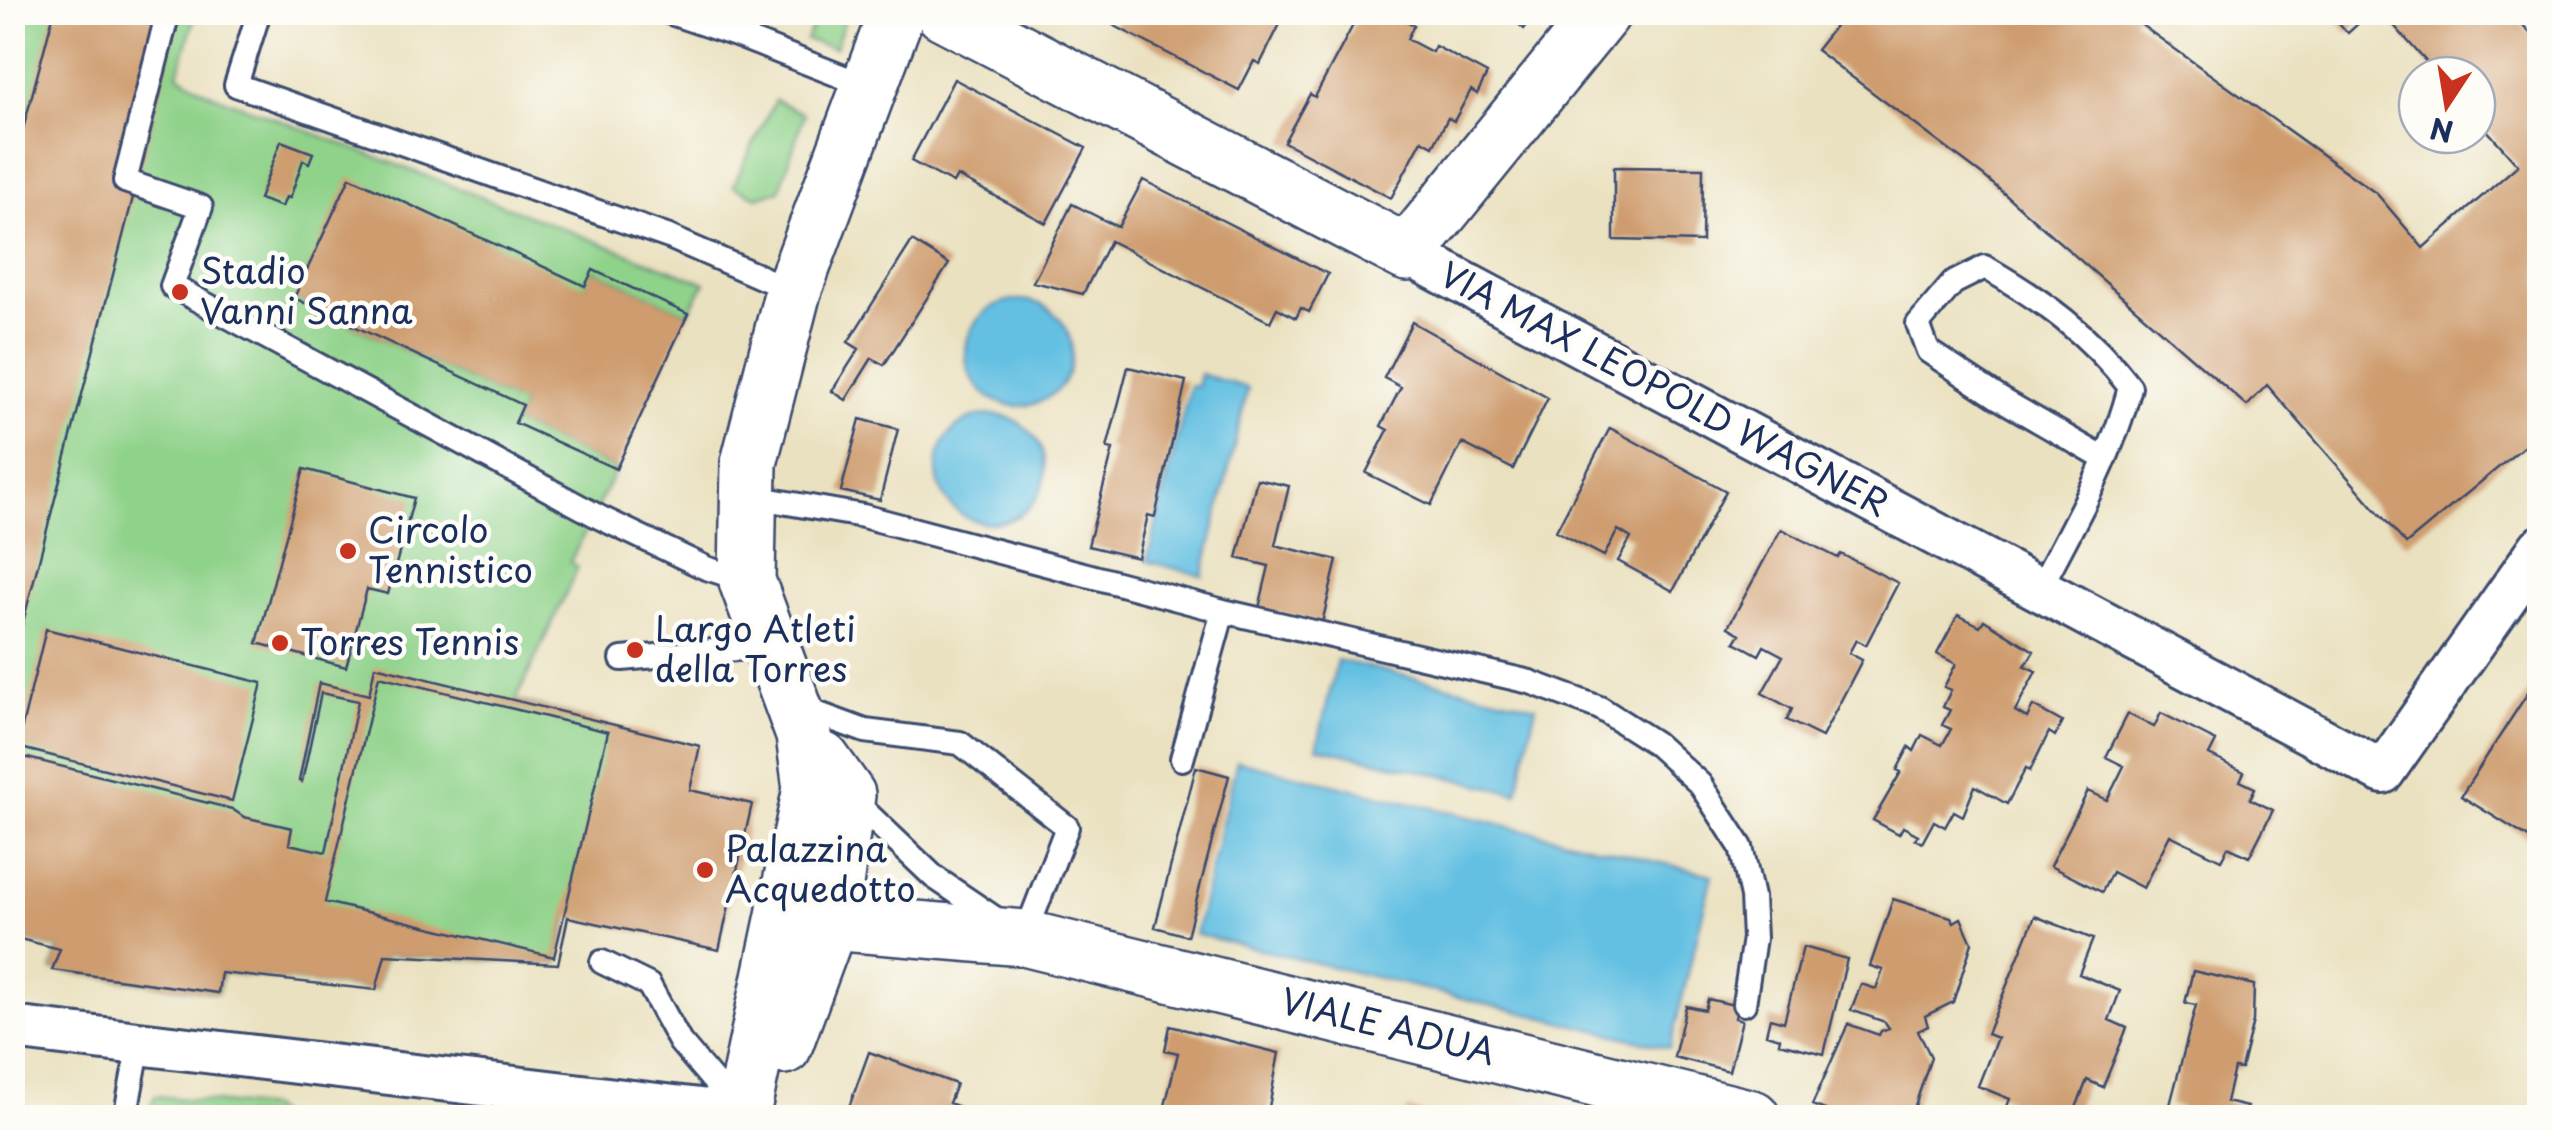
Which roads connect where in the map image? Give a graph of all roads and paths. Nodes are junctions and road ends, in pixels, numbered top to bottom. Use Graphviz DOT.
graph roads {
  1 [pos="168,12"];
  2 [pos="259,12"];
  3 [pos="668,12"];
  4 [pos="897,12"];
  5 [pos="943,12"];
  6 [pos="1603,12"];
  7 [pos="869,88"];
  8 [pos="1407,253"];
  9 [pos="793,291"];
  10 [pos="2103,458"];
  11 [pos="747,496"];
  12 [pos="2540,548"];
  13 [pos="746,581"];
  14 [pos="2040,590"];
  15 [pos="1222,611"];
  16 [pos="771,646"];
  17 [pos="622,658"];
  18 [pos="799,720"];
  19 [pos="1182,759"];
  20 [pos="847,795"];
  21 [pos="807,916"];
  22 [pos="1050,944"];
  23 [pos="602,962"];
  24 [pos="1744,1004"];
  25 [pos="12,1028"];
  26 [pos="139,1044"];
  27 [pos="1718,1113"];
  28 [pos="742,1116"];
  29 [pos="125,1118"];
  1 -- 13 [label="lane"];
  2 -- 9 [label="lane"];
  3 -- 7 [label="lane"];
  4 -- 7 [label="main road"];
  5 -- 8 [label="main road, VIA MAX LEOPOLD WAGNER"];
  6 -- 8 [label="main road"];
  7 -- 9 [label="main road"];
  8 -- 14 [label="street, VIA MAX LEOPOLD WAGNER"];
  9 -- 11 [label="main road"];
  10 -- 10 [label="lane"];
  10 -- 14 [label="lane"];
  11 -- 13 [label="main road"];
  11 -- 15 [label="lane"];
  12 -- 14 [label="street, VIA MAX LEOPOLD WAGNER"];
  13 -- 16 [label="main road"];
  15 -- 19 [label="lane"];
  15 -- 24 [label="lane"];
  16 -- 17 [label="lane"];
  16 -- 18 [label="main road"];
  18 -- 20 [label="main road"];
  18 -- 21 [label="main road"];
  18 -- 22 [label="lane"];
  20 -- 21 [label="main road"];
  20 -- 22 [label="lane, VIALE ADUA"];
  21 -- 22 [label="main road, VIALE ADUA"];
  21 -- 28 [label="main road"];
  22 -- 27 [label="main road, VIALE ADUA"];
  23 -- 28 [label="lane"];
  25 -- 26 [label="street"];
  26 -- 28 [label="street"];
  26 -- 29 [label="lane"];
}
